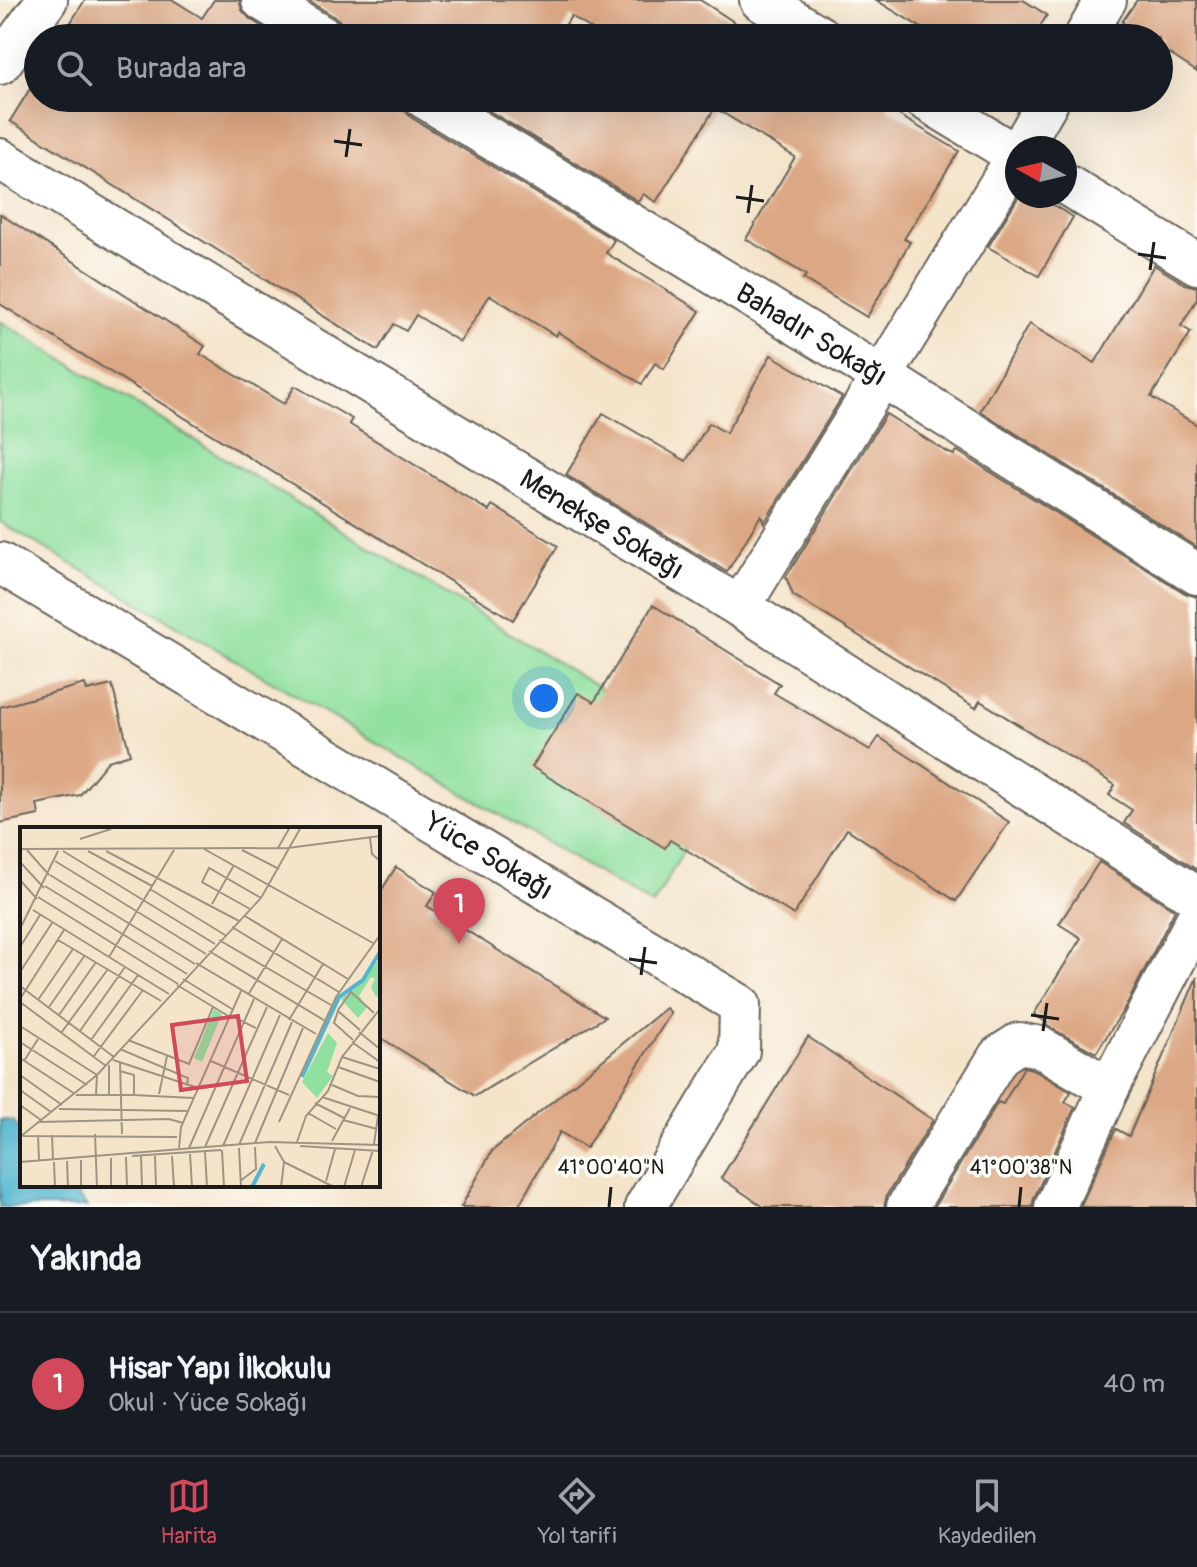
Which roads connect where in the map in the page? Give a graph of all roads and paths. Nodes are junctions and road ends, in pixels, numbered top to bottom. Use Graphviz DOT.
graph roads {
  1 [pos="47,0"];
  2 [pos="262,0"];
  3 [pos="760,0"];
  4 [pos="1106,0"];
  5 [pos="29,24"];
  6 [pos="302,24"];
  7 [pos="800,24"];
  8 [pos="1092,24"];
  9 [pos="24,31"];
  10 [pos="0,64"];
  11 [pos="447,112"];
  12 [pos="945,112"];
  13 [pos="1042,112"];
  14 [pos="1028,136"];
  15 [pos="1005,149"];
  16 [pos="0,159"];
  17 [pos="1005,176"];
  18 [pos="1077,191"];
  19 [pos="1197,264"];
  20 [pos="883,377"];
  21 [pos="0,563"];
  22 [pos="1197,574"];
  23 [pos="740,607"];
  24 [pos="1197,897"];
  25 [pos="1197,918"];
  26 [pos="1109,1088"];
  27 [pos="645,1207"];
  28 [pos="907,1207"];
  29 [pos="1055,1207"];
  1 -- 5 [label="street"];
  2 -- 6 [label="street"];
  3 -- 7 [label="street"];
  4 -- 8 [label="street"];
  9 -- 10 [label="street"];
  11 -- 20 [label="street, Bahadır Sokağı"];
  12 -- 15 [label="street"];
  13 -- 14 [label="street"];
  16 -- 23 [label="street, Menekşe Sokağı"];
  17 -- 20 [label="street"];
  18 -- 19 [label="street"];
  20 -- 22 [label="street, Bahadır Sokağı"];
  20 -- 23 [label="street"];
  21 -- 27 [label="street, Yüce Sokağı"];
  23 -- 24 [label="street, Menekşe Sokağı"];
  25 -- 26 [label="street"];
  26 -- 28 [label="street"];
  26 -- 29 [label="street"];
}
